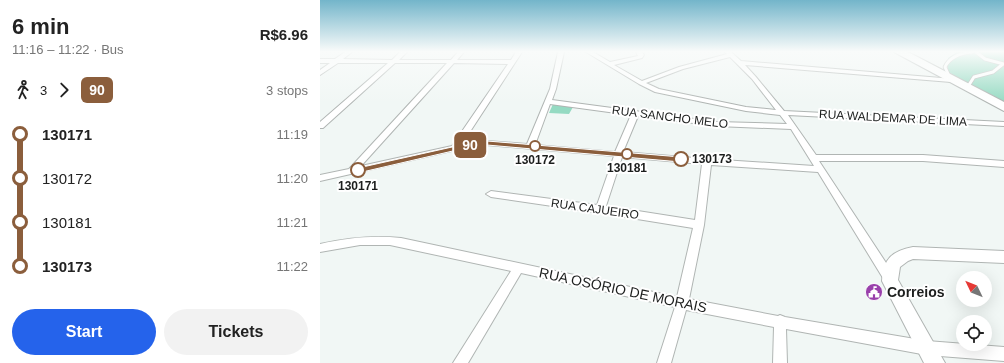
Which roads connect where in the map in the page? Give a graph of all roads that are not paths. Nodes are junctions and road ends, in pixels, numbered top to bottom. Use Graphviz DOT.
graph roads {
  1 [pos="385,69"];
  2 [pos="446,69"];
  3 [pos="508,69"];
  4 [pos="557,69"];
  5 [pos="617,69"];
  6 [pos="687,69"];
  7 [pos="744,69"];
  8 [pos="812,69"];
  9 [pos="930,69"];
  10 [pos="946,69"];
  11 [pos="997,69"];
  12 [pos="950,80"];
  13 [pos="641,83"];
  14 [pos="967,88"];
  15 [pos="548,102"];
  16 [pos="1004,107"];
  17 [pos="635,113"];
  18 [pos="782,113"];
  19 [pos="1004,124"];
  20 [pos="320,126"];
  21 [pos="793,128"];
  22 [pos="531,145"];
  23 [pos="455,148"];
  24 [pos="619,153"];
  25 [pos="812,158"];
  26 [pos="707,162"];
  27 [pos="1004,164"];
  28 [pos="820,169"];
  29 [pos="352,172"];
  30 [pos="320,178"];
  31 [pos="491,194"];
  32 [pos="600,208"];
  33 [pos="699,225"];
  34 [pos="320,248"];
  35 [pos="1004,257"];
  36 [pos="519,267"];
  37 [pos="890,280"];
  38 [pos="682,304"];
  39 [pos="780,321"];
  40 [pos="1004,354"];
  41 [pos="931,356"];
  42 [pos="460,363"];
  43 [pos="664,363"];
  44 [pos="780,363"];
  1 -- 20 [label="street"];
  2 -- 29 [label="street"];
  3 -- 23 [label="street"];
  4 -- 15 [label="street"];
  5 -- 13 [label="street, RUA WALDEMAR DE LIMA"];
  6 -- 13 [label="street"];
  7 -- 18 [label="street"];
  8 -- 12 [label="street"];
  9 -- 12 [label="highway"];
  10 -- 12 [label="lane"];
  11 -- 14 [label="lane"];
  12 -- 14 [label="highway"];
  13 -- 18 [label="street, RUA WALDEMAR DE LIMA"];
  14 -- 16 [label="highway"];
  15 -- 17 [label="street, RUA SANCHO MELO"];
  15 -- 22 [label="street"];
  17 -- 21 [label="street, RUA SANCHO MELO"];
  17 -- 24 [label="street"];
  18 -- 19 [label="street, RUA WALDEMAR DE LIMA"];
  18 -- 21 [label="street"];
  21 -- 25 [label="street"];
  22 -- 23 [label="street"];
  22 -- 24 [label="street"];
  23 -- 29 [label="street"];
  24 -- 26 [label="street"];
  24 -- 32 [label="street"];
  25 -- 27 [label="street"];
  25 -- 28 [label="street"];
  26 -- 28 [label="street"];
  26 -- 33 [label="street"];
  28 -- 37 [label="street"];
  29 -- 30 [label="street"];
  31 -- 32 [label="street, RUA CAJUEIRO"];
  32 -- 33 [label="street, RUA CAJUEIRO"];
  33 -- 38 [label="street"];
  34 -- 36 [label="street, RUA OSÓRIO DE MORAIS"];
  35 -- 37 [label="main road"];
  36 -- 38 [label="street, RUA OSÓRIO DE MORAIS"];
  36 -- 42 [label="street"];
  37 -- 41 [label="main road"];
  38 -- 39 [label="street, RUA OSÓRIO DE MORAIS"];
  38 -- 43 [label="street"];
  39 -- 41 [label="street, RUA OSÓRIO DE MORAIS"];
  39 -- 44 [label="street"];
  40 -- 41 [label="street, RUA OSÓRIO DE MORAIS"];
}
